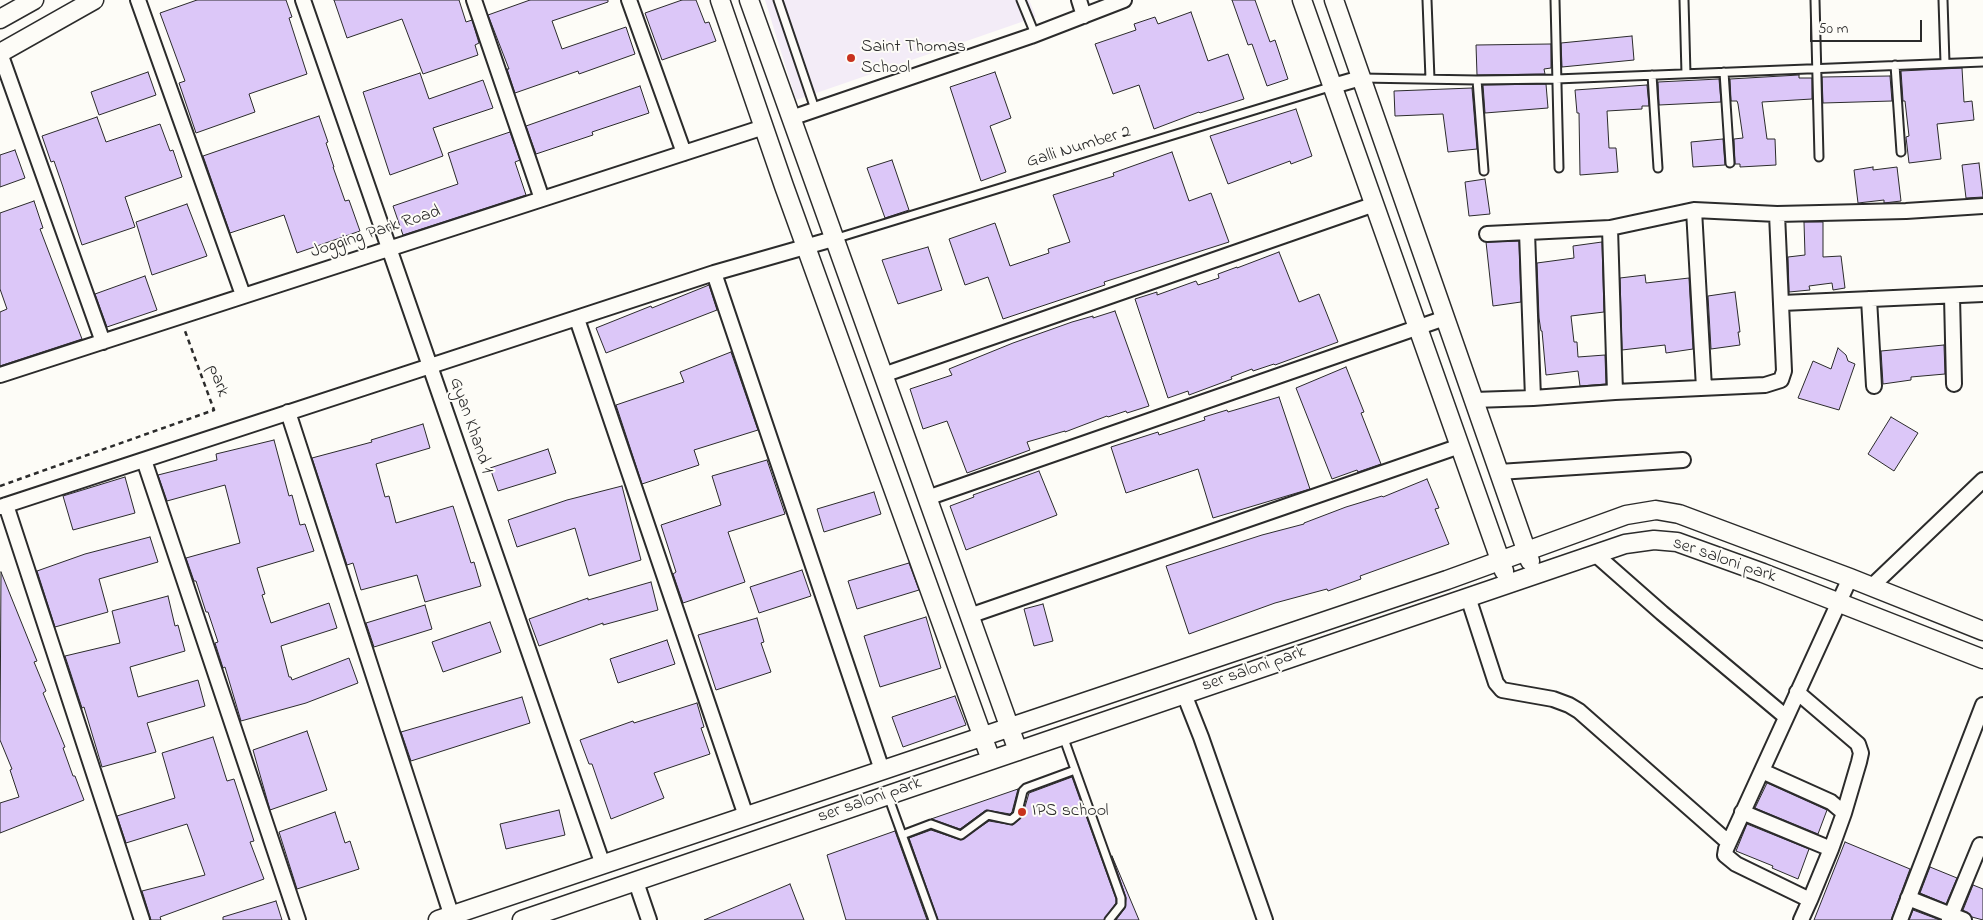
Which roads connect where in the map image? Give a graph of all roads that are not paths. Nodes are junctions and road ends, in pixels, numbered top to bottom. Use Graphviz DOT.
graph roads {
  1 [pos="34,0"];
  2 [pos="94,0"];
  3 [pos="138,0"];
  4 [pos="303,0"];
  5 [pos="474,0"];
  6 [pos="629,0"];
  7 [pos="720,0"];
  8 [pos="748,0"];
  9 [pos="778,0"];
  10 [pos="1021,0"];
  11 [pos="1079,0"];
  12 [pos="1124,0"];
  13 [pos="1302,0"];
  14 [pos="1334,0"];
  15 [pos="1427,0"];
  16 [pos="1555,0"];
  17 [pos="1684,0"];
  18 [pos="1815,0"];
  19 [pos="1943,0"];
  20 [pos="1084,16"];
  21 [pos="0,19"];
  22 [pos="1035,34"];
  23 [pos="0,53"];
  24 [pos="1983,62"];
  25 [pos="1945,63"];
  26 [pos="1895,66"];
  27 [pos="1815,67"];
  28 [pos="1724,72"];
  29 [pos="1686,74"];
  30 [pos="1652,76"];
  31 [pos="1361,78"];
  32 [pos="1430,79"];
  33 [pos="1556,79"];
  34 [pos="1477,80"];
  35 [pos="1333,86"];
  36 [pos="815,109"];
  37 [pos="791,118"];
  38 [pos="764,127"];
  39 [pos="1901,152"];
  40 [pos="684,153"];
  41 [pos="1819,157"];
  42 [pos="1730,163"];
  43 [pos="1559,168"];
  44 [pos="1658,168"];
  45 [pos="1484,170"];
  46 [pos="542,199"];
  47 [pos="1375,204"];
  48 [pos="1983,206"];
  49 [pos="1694,210"];
  50 [pos="1777,214"];
  51 [pos="1610,228"];
  52 [pos="1527,232"];
  53 [pos="1487,234"];
  54 [pos="833,239"];
  55 [pos="806,245"];
  56 [pos="388,249"];
  57 [pos="714,273"];
  58 [pos="1983,294"];
  59 [pos="243,295"];
  60 [pos="1952,296"];
  61 [pos="1869,299"];
  62 [pos="1782,303"];
  63 [pos="1445,318"];
  64 [pos="577,319"];
  65 [pos="1418,327"];
  66 [pos="103,342"];
  67 [pos="429,366"];
  68 [pos="0,375"];
  69 [pos="883,375"];
  70 [pos="1954,384"];
  71 [pos="1874,386"];
  72 [pos="1704,388"];
  73 [pos="1615,392"];
  74 [pos="1533,398"];
  75 [pos="1474,400"];
  76 [pos="288,412"];
  77 [pos="1460,446"];
  78 [pos="144,460"];
  79 [pos="1683,460"];
  80 [pos="1499,472"];
  81 [pos="1983,480"];
  82 [pos="927,498"];
  83 [pos="3,506"];
  84 [pos="1526,551"];
  85 [pos="1595,554"];
  86 [pos="1500,560"];
  87 [pos="1534,575"];
  88 [pos="1850,578"];
  89 [pos="1508,584"];
  90 [pos="1872,587"];
  91 [pos="1468,597"];
  92 [pos="1838,602"];
  93 [pos="969,616"];
  94 [pos="1983,631"];
  95 [pos="1983,660"];
  96 [pos="1798,692"];
  97 [pos="1184,694"];
  98 [pos="1983,704"];
  99 [pos="1786,717"];
  100 [pos="1979,725"];
  101 [pos="1009,727"];
  102 [pos="982,736"];
  103 [pos="1063,736"];
  104 [pos="1018,751"];
  105 [pos="991,760"];
  106 [pos="882,770"];
  107 [pos="1075,770"];
  108 [pos="1762,770"];
  109 [pos="888,796"];
  110 [pos="1742,812"];
  111 [pos="1844,813"];
  112 [pos="746,816"];
  113 [pos="902,836"];
  114 [pos="1728,842"];
  115 [pos="1980,845"];
  116 [pos="1832,849"];
  117 [pos="603,865"];
  118 [pos="636,882"];
  119 [pos="1908,898"];
  120 [pos="1810,900"];
  121 [pos="448,918"];
  122 [pos="1955,918"];
  123 [pos="142,920"];
  124 [pos="298,920"];
  125 [pos="522,920"];
  126 [pos="649,920"];
  127 [pos="933,920"];
  128 [pos="1109,920"];
  129 [pos="1264,920"];
  130 [pos="1801,920"];
  131 [pos="1900,920"];
  1 -- 21 [label="street"];
  2 -- 23 [label="street"];
  3 -- 59 [label="street"];
  4 -- 56 [label="street, Gyan Khand 1"];
  5 -- 46 [label="street"];
  6 -- 40 [label="street"];
  7 -- 38 [label="street"];
  8 -- 37 [label="street"];
  9 -- 36 [label="lane"];
  10 -- 22 [label="lane"];
  11 -- 20 [label="street"];
  12 -- 20 [label="street"];
  13 -- 35 [label="street"];
  14 -- 31 [label="street"];
  15 -- 32 [label="lane"];
  16 -- 33 [label="lane"];
  17 -- 29 [label="lane"];
  18 -- 27 [label="lane"];
  19 -- 25 [label="lane"];
  20 -- 22 [label="street"];
  22 -- 36 [label="street"];
  23 -- 66 [label="street"];
  24 -- 25 [label="lane"];
  25 -- 26 [label="lane"];
  26 -- 27 [label="lane"];
  26 -- 39 [label="lane"];
  27 -- 28 [label="lane"];
  27 -- 41 [label="lane"];
  28 -- 29 [label="lane"];
  28 -- 42 [label="lane"];
  29 -- 30 [label="lane"];
  30 -- 33 [label="lane"];
  30 -- 44 [label="lane"];
  31 -- 32 [label="lane"];
  31 -- 35 [label="street"];
  31 -- 63 [label="street"];
  32 -- 34 [label="lane"];
  33 -- 34 [label="lane"];
  33 -- 43 [label="lane"];
  34 -- 45 [label="lane"];
  35 -- 47 [label="street"];
  35 -- 54 [label="lane, Galli Number 2"];
  36 -- 37 [label="street"];
  37 -- 54 [label="street"];
  38 -- 40 [label="street, Jogging Park Road"];
  38 -- 55 [label="street"];
  40 -- 46 [label="street, Jogging Park Road"];
  46 -- 56 [label="street, Jogging Park Road"];
  47 -- 65 [label="street"];
  47 -- 69 [label="street"];
  48 -- 50 [label="street"];
  49 -- 50 [label="street"];
  49 -- 51 [label="street"];
  49 -- 72 [label="street"];
  50 -- 62 [label="street"];
  51 -- 52 [label="street"];
  51 -- 73 [label="street"];
  52 -- 53 [label="street"];
  52 -- 74 [label="street"];
  54 -- 55 [label="street"];
  54 -- 69 [label="street"];
  55 -- 57 [label="street"];
  55 -- 102 [label="street"];
  56 -- 59 [label="street, Jogging Park Road"];
  56 -- 67 [label="street, Gyan Khand 1"];
  57 -- 64 [label="street"];
  57 -- 106 [label="street"];
  58 -- 60 [label="street"];
  59 -- 66 [label="street, Jogging Park Road"];
  60 -- 61 [label="street"];
  60 -- 70 [label="street"];
  61 -- 62 [label="street"];
  61 -- 71 [label="street"];
  62 -- 72 [label="street"];
  63 -- 65 [label="street"];
  63 -- 75 [label="street"];
  64 -- 67 [label="street"];
  64 -- 112 [label="street"];
  65 -- 77 [label="street"];
  65 -- 82 [label="street"];
  66 -- 68 [label="street, Jogging Park Road"];
  67 -- 76 [label="street"];
  67 -- 117 [label="street, Gyan Khand 1"];
  69 -- 82 [label="street"];
  72 -- 73 [label="street"];
  73 -- 74 [label="street"];
  74 -- 75 [label="street"];
  75 -- 80 [label="street"];
  76 -- 78 [label="street"];
  76 -- 121 [label="street"];
  77 -- 86 [label="street"];
  77 -- 93 [label="street"];
  78 -- 83 [label="street"];
  78 -- 124 [label="street"];
  79 -- 80 [label="street"];
  80 -- 84 [label="street"];
  81 -- 90 [label="street"];
  82 -- 93 [label="street"];
  83 -- 123 [label="street"];
  84 -- 86 [label="street"];
  84 -- 87 [label="street"];
  84 -- 88 [label="street"];
  85 -- 87 [label="street, ser saloni park"];
  85 -- 92 [label="street, ser saloni park"];
  85 -- 99 [label="street"];
  86 -- 89 [label="street"];
  86 -- 101 [label="street"];
  87 -- 89 [label="street, ser saloni park"];
  88 -- 90 [label="street"];
  88 -- 92 [label="street"];
  89 -- 91 [label="street, ser saloni park"];
  90 -- 94 [label="street"];
  91 -- 97 [label="street, ser saloni park"];
  91 -- 114 [label="street"];
  92 -- 95 [label="street, ser saloni park"];
  92 -- 96 [label="street"];
  93 -- 101 [label="street"];
  96 -- 99 [label="street"];
  96 -- 111 [label="street"];
  97 -- 103 [label="street, ser saloni park"];
  97 -- 129 [label="street"];
  98 -- 100 [label="street"];
  99 -- 108 [label="street"];
  100 -- 119 [label="street"];
  101 -- 102 [label="street"];
  101 -- 104 [label="street"];
  102 -- 105 [label="street"];
  102 -- 106 [label="street"];
  103 -- 104 [label="street, ser saloni park"];
  103 -- 107 [label="lane"];
  104 -- 105 [label="street, ser saloni park"];
  105 -- 109 [label="street, ser saloni park"];
  106 -- 112 [label="street"];
  107 -- 113 [label="lane"];
  107 -- 128 [label="lane"];
  108 -- 110 [label="street"];
  108 -- 111 [label="street"];
  109 -- 113 [label="lane"];
  109 -- 118 [label="street, ser saloni park"];
  110 -- 114 [label="street"];
  110 -- 116 [label="street"];
  111 -- 116 [label="street"];
  112 -- 117 [label="street"];
  113 -- 127 [label="lane"];
  114 -- 120 [label="street"];
  115 -- 122 [label="street"];
  116 -- 120 [label="street"];
  117 -- 121 [label="street"];
  118 -- 125 [label="street, ser saloni park"];
  118 -- 126 [label="street"];
  119 -- 122 [label="street"];
  119 -- 131 [label="street"];
  120 -- 130 [label="street"];
}
